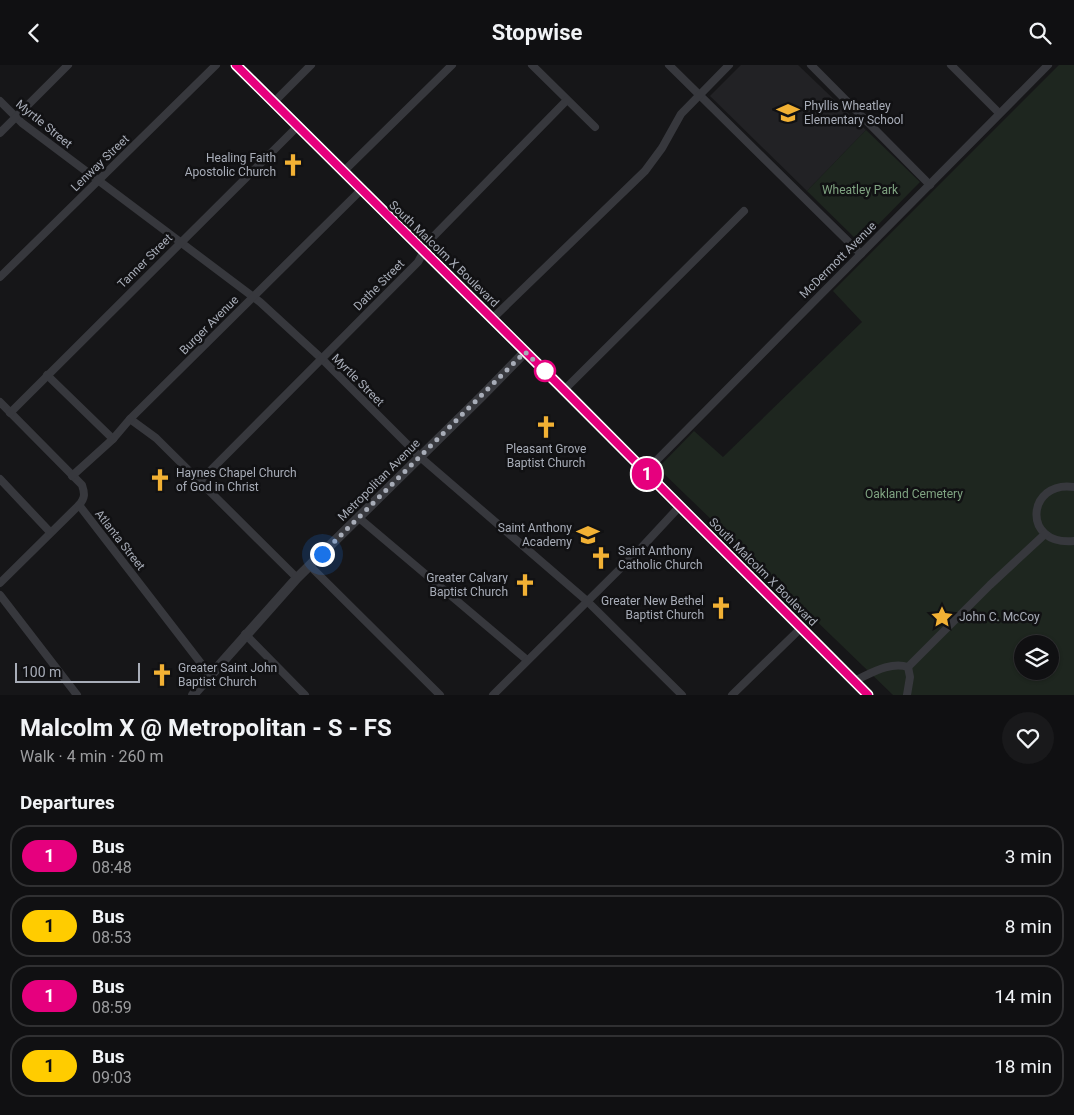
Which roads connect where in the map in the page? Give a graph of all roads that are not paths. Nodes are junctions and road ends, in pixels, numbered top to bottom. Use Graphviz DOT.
graph roads {
  1 [pos="68,65"];
  2 [pos="216,65"];
  3 [pos="236,65"];
  4 [pos="311,65"];
  5 [pos="452,65"];
  6 [pos="532,65"];
  7 [pos="669,65"];
  8 [pos="729,65"];
  9 [pos="811,65"];
  10 [pos="951,65"];
  11 [pos="1048,65"];
  12 [pos="700,95"];
  13 [pos="567,100"];
  14 [pos="0,101"];
  15 [pos="274,102"];
  16 [pos="999,113"];
  17 [pos="16,117"];
  18 [pos="298,126"];
  19 [pos="595,127"];
  20 [pos="0,133"];
  21 [pos="343,172"];
  22 [pos="97,181"];
  23 [pos="930,185"];
  24 [pos="361,189"];
  25 [pos="744,211"];
  26 [pos="180,242"];
  27 [pos="424,252"];
  28 [pos="861,253"];
  29 [pos="0,277"];
  30 [pos="252,297"];
  31 [pos="492,319"];
  32 [pos="525,352"];
  33 [pos="321,359"];
  34 [pos="47,375"];
  35 [pos="564,390"];
  36 [pos="0,402"];
  37 [pos="10,413"];
  38 [pos="130,419"];
  39 [pos="113,439"];
  40 [pos="420,457"];
  41 [pos="645,471"];
  42 [pos="72,475"];
  43 [pos="0,479"];
  44 [pos="200,481"];
  45 [pos="1074,487"];
  46 [pos="78,505"];
  47 [pos="680,506"];
  48 [pos="360,518"];
  49 [pos="50,532"];
  50 [pos="1045,534"];
  51 [pos="1074,541"];
  52 [pos="310,566"];
  53 [pos="297,578"];
  54 [pos="0,583"];
  55 [pos="0,595"];
  56 [pos="587,601"];
  57 [pos="801,628"];
  58 [pos="245,634"];
  59 [pos="527,660"];
  60 [pos="908,667"];
  61 [pos="210,675"];
  62 [pos="854,681"];
  63 [pos="77,695"];
  64 [pos="193,695"];
  65 [pos="305,695"];
  66 [pos="440,695"];
  67 [pos="494,695"];
  68 [pos="682,695"];
  69 [pos="732,695"];
  70 [pos="868,695"];
  71 [pos="907,695"];
  1 -- 17 [label="street"];
  2 -- 22 [label="street, Lenway Street"];
  3 -- 15 [label="street, South Malcolm X Boulevard"];
  4 -- 15 [label="street"];
  5 -- 21 [label="street"];
  6 -- 13 [label="street"];
  7 -- 12 [label="street"];
  8 -- 12 [label="street"];
  9 -- 23 [label="street"];
  10 -- 16 [label="street"];
  11 -- 16 [label="street, McDermott Avenue"];
  12 -- 28 [label="street"];
  12 -- 31 [label="street"];
  13 -- 19 [label="street"];
  13 -- 27 [label="street, Dathe Street"];
  14 -- 17 [label="street, Myrtle Street"];
  15 -- 18 [label="street, South Malcolm X Boulevard"];
  16 -- 23 [label="street, McDermott Avenue"];
  17 -- 20 [label="street"];
  17 -- 22 [label="street, Myrtle Street"];
  18 -- 21 [label="street, South Malcolm X Boulevard"];
  18 -- 26 [label="street, Tanner Street"];
  21 -- 24 [label="street, South Malcolm X Boulevard"];
  22 -- 26 [label="street, Myrtle Street"];
  22 -- 29 [label="street, Lenway Street"];
  23 -- 28 [label="street, McDermott Avenue"];
  24 -- 27 [label="street, South Malcolm X Boulevard"];
  24 -- 30 [label="street, Burger Avenue"];
  25 -- 35 [label="street"];
  26 -- 30 [label="street, Myrtle Street"];
  26 -- 34 [label="street, Tanner Street"];
  27 -- 31 [label="street, South Malcolm X Boulevard"];
  27 -- 33 [label="street, Dathe Street"];
  28 -- 41 [label="street, McDermott Avenue"];
  30 -- 33 [label="street, Myrtle Street"];
  30 -- 38 [label="street, Burger Avenue"];
  31 -- 32 [label="street, South Malcolm X Boulevard"];
  32 -- 35 [label="street, South Malcolm X Boulevard"];
  32 -- 40 [label="street, Metropolitan Avenue"];
  33 -- 40 [label="street, Myrtle Street"];
  33 -- 44 [label="street, Dathe Street"];
  34 -- 37 [label="street, Tanner Street"];
  34 -- 39 [label="street"];
  35 -- 41 [label="street, South Malcolm X Boulevard"];
  36 -- 37 [label="street, Atlanta Street"];
  37 -- 42 [label="street, Atlanta Street"];
  38 -- 39 [label="street, Burger Avenue"];
  38 -- 44 [label="street"];
  39 -- 42 [label="street, Burger Avenue"];
  40 -- 48 [label="street, Metropolitan Avenue"];
  40 -- 56 [label="street, Myrtle Street"];
  41 -- 47 [label="street, South Malcolm X Boulevard"];
  42 -- 46 [label="street, Atlanta Street"];
  43 -- 49 [label="street"];
  44 -- 53 [label="street"];
  45 -- 50 [label="street"];
  46 -- 49 [label="street"];
  46 -- 61 [label="street, Atlanta Street"];
  47 -- 56 [label="street"];
  47 -- 57 [label="street, South Malcolm X Boulevard"];
  48 -- 52 [label="street, Metropolitan Avenue"];
  48 -- 59 [label="street"];
  49 -- 54 [label="street"];
  50 -- 51 [label="street"];
  50 -- 60 [label="street"];
  52 -- 53 [label="street, Metropolitan Avenue"];
  52 -- 66 [label="street"];
  53 -- 58 [label="street, Metropolitan Avenue"];
  55 -- 63 [label="street"];
  56 -- 59 [label="street"];
  56 -- 68 [label="street, Myrtle Street"];
  57 -- 62 [label="street, South Malcolm X Boulevard"];
  57 -- 69 [label="street"];
  58 -- 61 [label="street, Metropolitan Avenue"];
  58 -- 65 [label="street"];
  59 -- 67 [label="street"];
  60 -- 62 [label="street"];
  60 -- 71 [label="street"];
  61 -- 64 [label="street, Metropolitan Avenue"];
  62 -- 70 [label="street, South Malcolm X Boulevard"];
}
